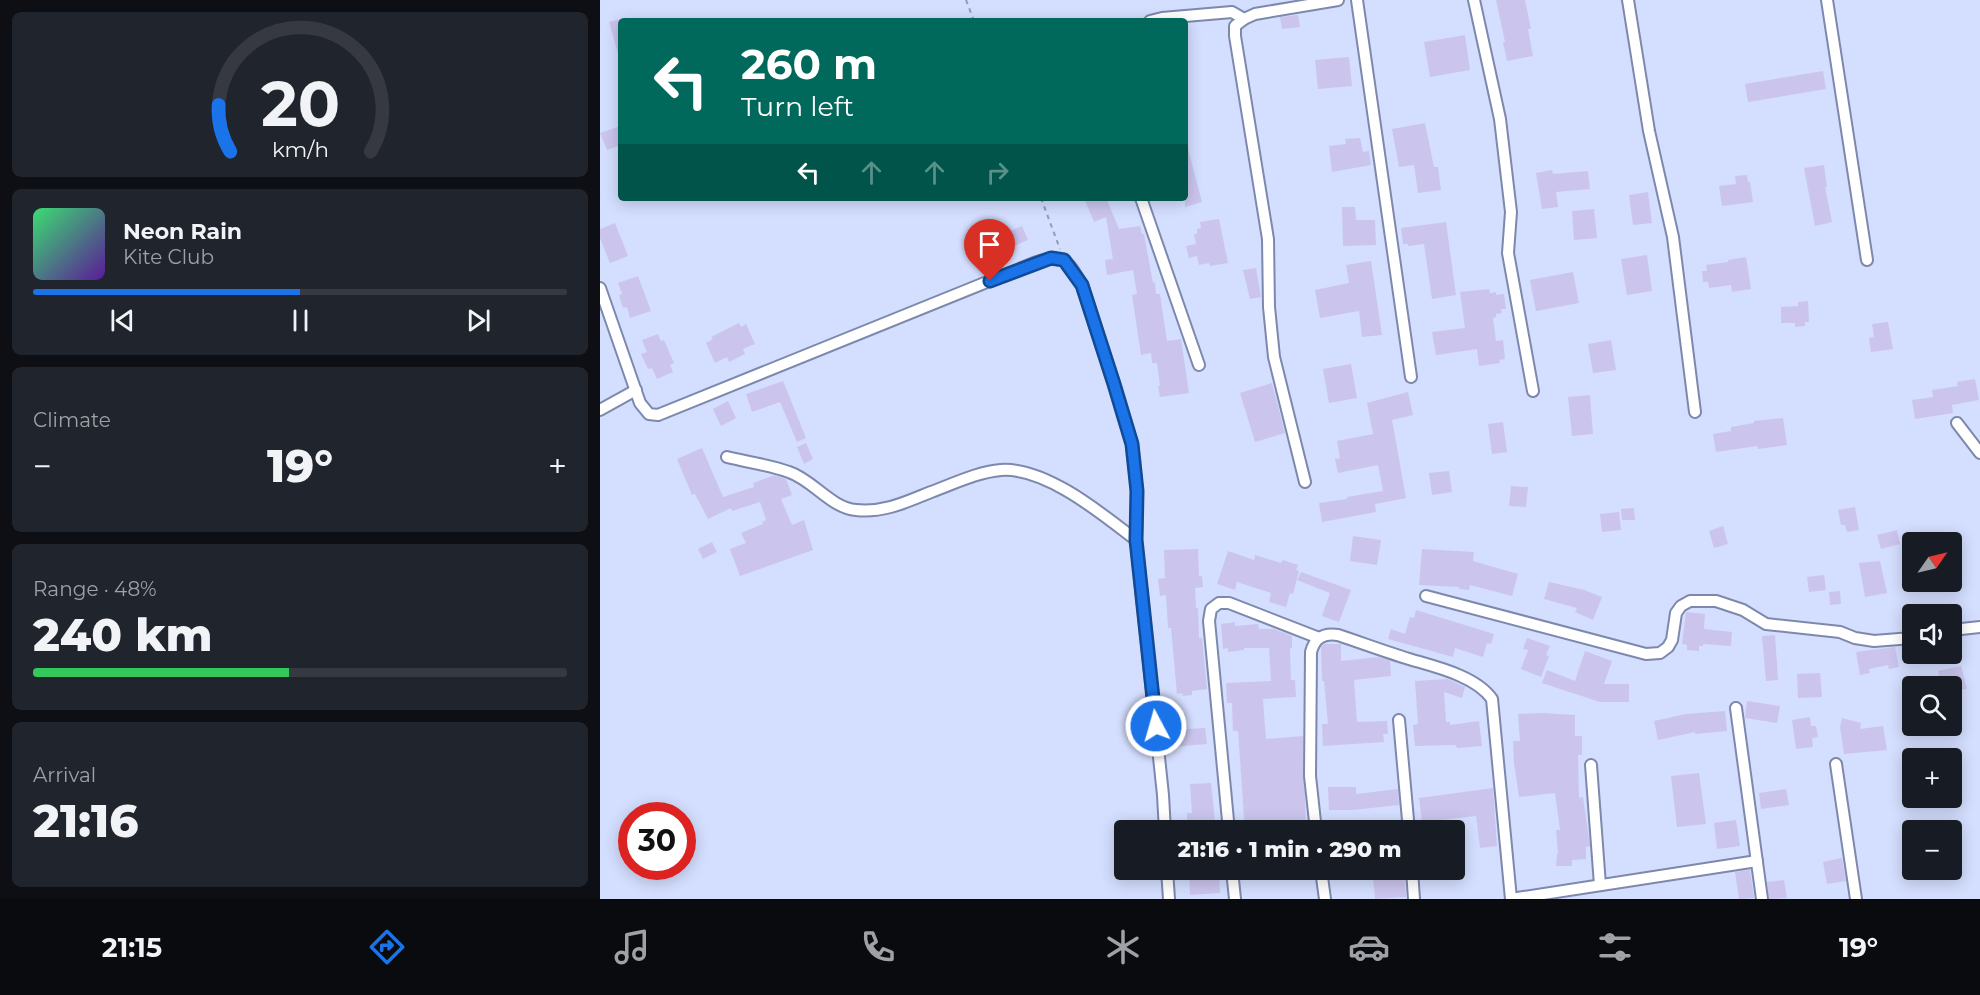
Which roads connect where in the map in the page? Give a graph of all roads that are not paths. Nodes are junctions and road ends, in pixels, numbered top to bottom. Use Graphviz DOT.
graph roads {
  1 [pos="1338,0"];
  2 [pos="1357,0"];
  3 [pos="1474,0"];
  4 [pos="1628,0"];
  5 [pos="1827,0"];
  6 [pos="1162,18"];
  7 [pos="1244,19"];
  8 [pos="1142,201"];
  9 [pos="1867,260"];
  10 [pos="600,288"];
  11 [pos="1199,365"];
  12 [pos="1411,377"];
  13 [pos="636,390"];
  14 [pos="1533,391"];
  15 [pos="600,410"];
  16 [pos="1695,412"];
  17 [pos="1958,423"];
  18 [pos="1980,453"];
  19 [pos="727,457"];
  20 [pos="1305,482"];
  21 [pos="1136,540"];
  22 [pos="1426,596"];
  23 [pos="1980,627"];
  24 [pos="1962,629"];
  25 [pos="1319,638"];
  26 [pos="1902,639"];
  27 [pos="1736,708"];
  28 [pos="1399,720"];
  29 [pos="1836,764"];
  30 [pos="1591,765"];
  31 [pos="1164,820"];
  32 [pos="1227,820"];
  33 [pos="1315,820"];
  34 [pos="1408,820"];
  35 [pos="1757,861"];
  36 [pos="1168,880"];
  37 [pos="1233,880"];
  38 [pos="1322,880"];
  39 [pos="1413,880"];
  40 [pos="1600,885"];
  41 [pos="1169,899"];
  42 [pos="1235,899"];
  43 [pos="1325,899"];
  44 [pos="1414,899"];
  45 [pos="1762,899"];
  46 [pos="1856,899"];
  1 -- 7 [label="street"];
  2 -- 12 [label="street"];
  3 -- 14 [label="street"];
  4 -- 16 [label="street"];
  5 -- 9 [label="street"];
  6 -- 7 [label="street"];
  7 -- 20 [label="street"];
  8 -- 11 [label="street"];
  10 -- 13 [label="street"];
  13 -- 15 [label="street"];
  13 -- 21 [label="street"];
  17 -- 18 [label="street"];
  19 -- 21 [label="street"];
  21 -- 31 [label="street"];
  22 -- 26 [label="street"];
  23 -- 24 [label="street"];
  25 -- 32 [label="street"];
  25 -- 33 [label="street"];
  25 -- 40 [label="street"];
  27 -- 35 [label="street"];
  28 -- 34 [label="street"];
  29 -- 46 [label="street"];
  30 -- 40 [label="street"];
  35 -- 40 [label="street"];
  35 -- 45 [label="street"];
  36 -- 41 [label="street"];
  37 -- 42 [label="street"];
  38 -- 43 [label="street"];
  39 -- 44 [label="street"];
}
